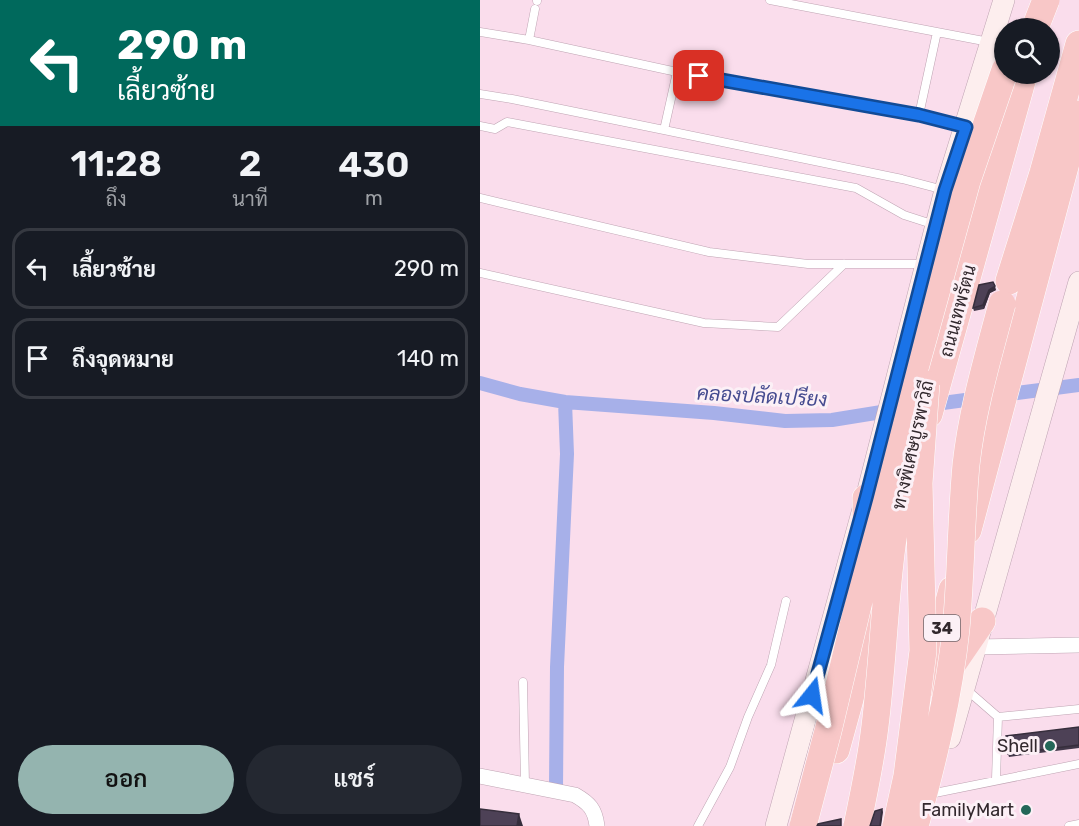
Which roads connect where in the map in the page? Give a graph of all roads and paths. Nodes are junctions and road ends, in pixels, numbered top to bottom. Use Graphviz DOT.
graph roads {
  1 [pos="770,0"];
  2 [pos="1004,0"];
  3 [pos="536,3"];
  4 [pos="480,32"];
  5 [pos="937,32"];
  6 [pos="529,40"];
  7 [pos="993,42"];
  8 [pos="1079,44"];
  9 [pos="676,72"];
  10 [pos="1000,84"];
  11 [pos="1014,84"];
  12 [pos="1021,84"];
  13 [pos="480,94"];
  14 [pos="1079,114"];
  15 [pos="919,115"];
  16 [pos="480,126"];
  17 [pos="966,127"];
  18 [pos="664,130"];
  19 [pos="945,190"];
  20 [pos="480,198"];
  21 [pos="936,225"];
  22 [pos="844,264"];
  23 [pos="927,264"];
  24 [pos="480,273"];
  25 [pos="1079,282"];
  26 [pos="931,388"];
  27 [pos="866,498"];
  28 [pos="786,601"];
  29 [pos="982,621"];
  30 [pos="867,637"];
  31 [pos="1079,645"];
  32 [pos="975,647"];
  33 [pos="523,682"];
  34 [pos="963,687"];
  35 [pos="1079,709"];
  36 [pos="920,711"];
  37 [pos="998,717"];
  38 [pos="1079,764"];
  39 [pos="480,776"];
  40 [pos="996,779"];
  41 [pos="525,784"];
  42 [pos="935,793"];
  43 [pos="1079,825"];
  44 [pos="597,826"];
  45 [pos="698,826"];
  46 [pos="776,826"];
  47 [pos="803,826"];
  48 [pos="815,826"];
  49 [pos="856,826"];
  50 [pos="886,826"];
  51 [pos="896,826"];
  52 [pos="915,826"];
  53 [pos="925,826"];
  54 [pos="1069,826"];
  1 -- 5 [label="lane"];
  2 -- 7 [label="main road"];
  3 -- 6 [label="lane"];
  4 -- 6 [label="lane"];
  5 -- 7 [label="lane"];
  5 -- 15 [label="lane"];
  6 -- 9 [label="lane"];
  7 -- 17 [label="main road"];
  8 -- 52 [label="highway, bridge"];
  9 -- 15 [label="lane"];
  9 -- 18 [label="lane"];
  10 -- 47 [label="highway, bridge"];
  11 -- 26 [label="highway, ทางพิเศษบูรพาวิถี"];
  12 -- 26 [label="highway, ถนนเทพรัตน"];
  13 -- 18 [label="lane"];
  14 -- 36 [label="highway, 34"];
  15 -- 17 [label="lane"];
  16 -- 21 [label="lane"];
  17 -- 19 [label="main road"];
  18 -- 19 [label="lane"];
  19 -- 21 [label="main road"];
  20 -- 22 [label="lane"];
  21 -- 23 [label="main road"];
  22 -- 23 [label="lane"];
  22 -- 24 [label="lane"];
  23 -- 27 [label="main road"];
  25 -- 29 [label="main road, 34"];
  26 -- 30 [label="highway, ถนนเทพรัตน, bridge"];
  26 -- 49 [label="highway, ทางพิเศษบูรพาวิถี, bridge"];
  26 -- 51 [label="highway, bridge"];
  27 -- 30 [label="highway"];
  27 -- 46 [label="main road"];
  28 -- 45 [label="lane"];
  29 -- 32 [label="main road, 34"];
  29 -- 36 [label="highway"];
  30 -- 48 [label="highway, ถนนเทพรัตน"];
  31 -- 32 [label="street"];
  32 -- 34 [label="main road, 34"];
  33 -- 41 [label="lane"];
  34 -- 37 [label="lane"];
  34 -- 42 [label="main road, 34"];
  35 -- 37 [label="lane"];
  36 -- 50 [label="highway, 34"];
  37 -- 40 [label="lane"];
  38 -- 40 [label="lane"];
  39 -- 41 [label="street"];
  40 -- 42 [label="lane"];
  41 -- 44 [label="street"];
  42 -- 53 [label="main road, 34"];
  43 -- 54 [label="lane"];
}
